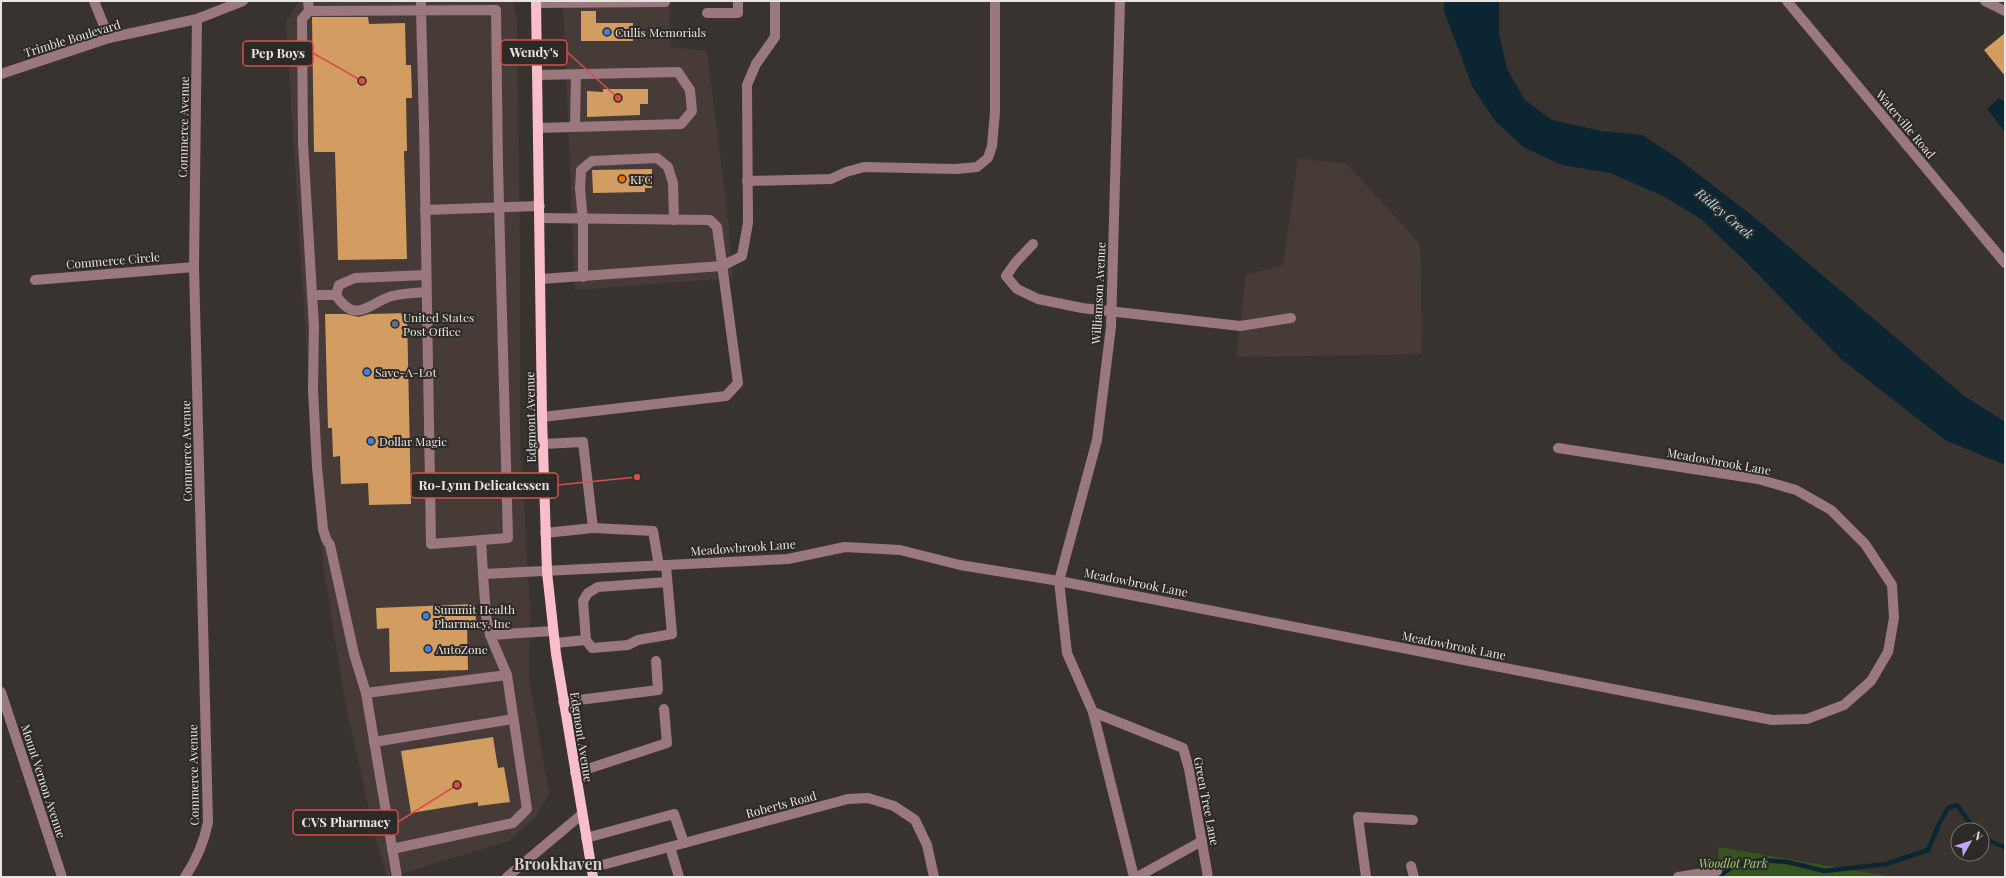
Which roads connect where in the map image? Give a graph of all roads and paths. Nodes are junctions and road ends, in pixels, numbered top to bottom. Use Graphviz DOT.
graph roads {
  1 [pos="94,1"];
  2 [pos="243,1"];
  3 [pos="738,1"];
  4 [pos="775,1"];
  5 [pos="995,1"];
  6 [pos="1120,1"];
  7 [pos="1787,1"];
  8 [pos="1986,1"];
  9 [pos="536,2"];
  10 [pos="665,2"];
  11 [pos="308,6"];
  12 [pos="421,6"];
  13 [pos="2005,9"];
  14 [pos="707,13"];
  15 [pos="197,19"];
  16 [pos="109,38"];
  17 [pos="1,74"];
  18 [pos="538,75"];
  19 [pos="576,75"];
  20 [pos="574,127"];
  21 [pos="538,128"];
  22 [pos="747,181"];
  23 [pos="540,206"];
  24 [pos="499,207"];
  25 [pos="425,210"];
  26 [pos="540,218"];
  27 [pos="583,219"];
  28 [pos="674,220"];
  29 [pos="1033,244"];
  30 [pos="2005,263"];
  31 [pos="722,266"];
  32 [pos="194,267"];
  33 [pos="426,275"];
  34 [pos="583,277"];
  35 [pos="541,279"];
  36 [pos="34,280"];
  37 [pos="426,292"];
  38 [pos="313,295"];
  39 [pos="336,295"];
  40 [pos="1112,311"];
  41 [pos="1291,318"];
  42 [pos="542,418"];
  43 [pos="543,444"];
  44 [pos="1558,448"];
  45 [pos="593,528"];
  46 [pos="545,532"];
  47 [pos="481,540"];
  48 [pos="662,566"];
  49 [pos="547,572"];
  50 [pos="483,574"];
  51 [pos="1059,580"];
  52 [pos="667,582"];
  53 [pos="553,631"];
  54 [pos="490,635"];
  55 [pos="586,640"];
  56 [pos="555,643"];
  57 [pos="656,661"];
  58 [pos="507,675"];
  59 [pos="1,692"];
  60 [pos="366,693"];
  61 [pos="563,702"];
  62 [pos="664,709"];
  63 [pos="1093,712"];
  64 [pos="513,719"];
  65 [pos="374,742"];
  66 [pos="575,773"];
  67 [pos="582,815"];
  68 [pos="1413,820"];
  69 [pos="586,838"];
  70 [pos="1202,841"];
  71 [pos="684,844"];
  72 [pos="670,847"];
  73 [pos="392,849"];
  74 [pos="1411,866"];
  75 [pos="1717,871"];
  76 [pos="592,873"];
  77 [pos="62,877"];
  78 [pos="185,877"];
  79 [pos="397,877"];
  80 [pos="507,877"];
  81 [pos="679,877"];
  82 [pos="934,877"];
  83 [pos="1136,877"];
  84 [pos="1208,877"];
  85 [pos="1366,877"];
  86 [pos="1414,877"];
  87 [pos="1678,877"];
  1 -- 16 [label="street"];
  2 -- 15 [label="street, Trimble Boulevard"];
  3 -- 14 [label="street"];
  4 -- 22 [label="street"];
  5 -- 22 [label="street"];
  6 -- 40 [label="street, Williamson Avenue"];
  7 -- 30 [label="street, Waterville Road"];
  8 -- 13 [label="street"];
  9 -- 10 [label="street"];
  9 -- 18 [label="main road, Edgmont Avenue"];
  11 -- 12 [label="street"];
  11 -- 38 [label="street"];
  12 -- 24 [label="street"];
  12 -- 25 [label="street"];
  15 -- 16 [label="street, Trimble Boulevard"];
  15 -- 32 [label="street, Commerce Avenue"];
  16 -- 17 [label="street, Trimble Boulevard"];
  18 -- 19 [label="street"];
  18 -- 21 [label="main road, Edgmont Avenue"];
  19 -- 20 [label="street"];
  19 -- 20 [label="street"];
  20 -- 21 [label="street"];
  21 -- 23 [label="main road, Edgmont Avenue"];
  22 -- 31 [label="street"];
  23 -- 24 [label="street"];
  23 -- 26 [label="main road, Edgmont Avenue"];
  24 -- 25 [label="street"];
  24 -- 47 [label="street"];
  25 -- 33 [label="street"];
  26 -- 27 [label="street"];
  26 -- 35 [label="main road, Edgmont Avenue"];
  27 -- 28 [label="street"];
  27 -- 28 [label="street"];
  27 -- 34 [label="street"];
  28 -- 31 [label="street"];
  29 -- 40 [label="street"];
  31 -- 34 [label="street"];
  31 -- 42 [label="street"];
  32 -- 36 [label="street, Commerce Circle"];
  32 -- 78 [label="street, Commerce Avenue"];
  33 -- 37 [label="street"];
  33 -- 39 [label="street"];
  34 -- 35 [label="street"];
  35 -- 42 [label="main road, Edgmont Avenue"];
  37 -- 39 [label="street"];
  37 -- 47 [label="street"];
  38 -- 39 [label="street"];
  38 -- 60 [label="street"];
  40 -- 41 [label="street"];
  40 -- 51 [label="street, Williamson Avenue"];
  42 -- 43 [label="main road, Edgmont Avenue"];
  43 -- 45 [label="street"];
  43 -- 46 [label="main road, Edgmont Avenue"];
  44 -- 51 [label="street, Meadowbrook Lane"];
  45 -- 46 [label="street"];
  45 -- 48 [label="street"];
  46 -- 49 [label="main road, Edgmont Avenue"];
  47 -- 50 [label="street"];
  48 -- 49 [label="street, Meadowbrook Lane"];
  48 -- 51 [label="street, Meadowbrook Lane"];
  48 -- 52 [label="street"];
  49 -- 50 [label="street, Meadowbrook Lane"];
  49 -- 53 [label="main road, Edgmont Avenue"];
  50 -- 54 [label="street"];
  51 -- 63 [label="street"];
  52 -- 55 [label="street"];
  52 -- 55 [label="street"];
  53 -- 54 [label="street"];
  53 -- 56 [label="main road, Edgmont Avenue"];
  54 -- 58 [label="street"];
  55 -- 56 [label="street"];
  56 -- 61 [label="main road, Edgmont Avenue"];
  57 -- 61 [label="street"];
  58 -- 60 [label="street"];
  58 -- 64 [label="street"];
  59 -- 77 [label="street, Mount Vernon Avenue"];
  60 -- 65 [label="street"];
  61 -- 66 [label="main road, Edgmont Avenue"];
  62 -- 66 [label="street"];
  63 -- 70 [label="street, Green Tree Lane"];
  63 -- 83 [label="street"];
  64 -- 65 [label="street"];
  64 -- 73 [label="street"];
  65 -- 73 [label="street"];
  66 -- 67 [label="main road, Edgmont Avenue"];
  67 -- 69 [label="main road, Edgmont Avenue"];
  67 -- 80 [label="street"];
  68 -- 85 [label="street"];
  69 -- 71 [label="street"];
  69 -- 76 [label="main road, Edgmont Avenue"];
  70 -- 83 [label="street"];
  70 -- 84 [label="street, Green Tree Lane"];
  71 -- 72 [label="street, Roberts Road"];
  71 -- 82 [label="street, Roberts Road"];
  72 -- 76 [label="street, Roberts Road"];
  72 -- 81 [label="street"];
  73 -- 79 [label="street"];
  74 -- 86 [label="street"];
  75 -- 87 [label="street"];
}
